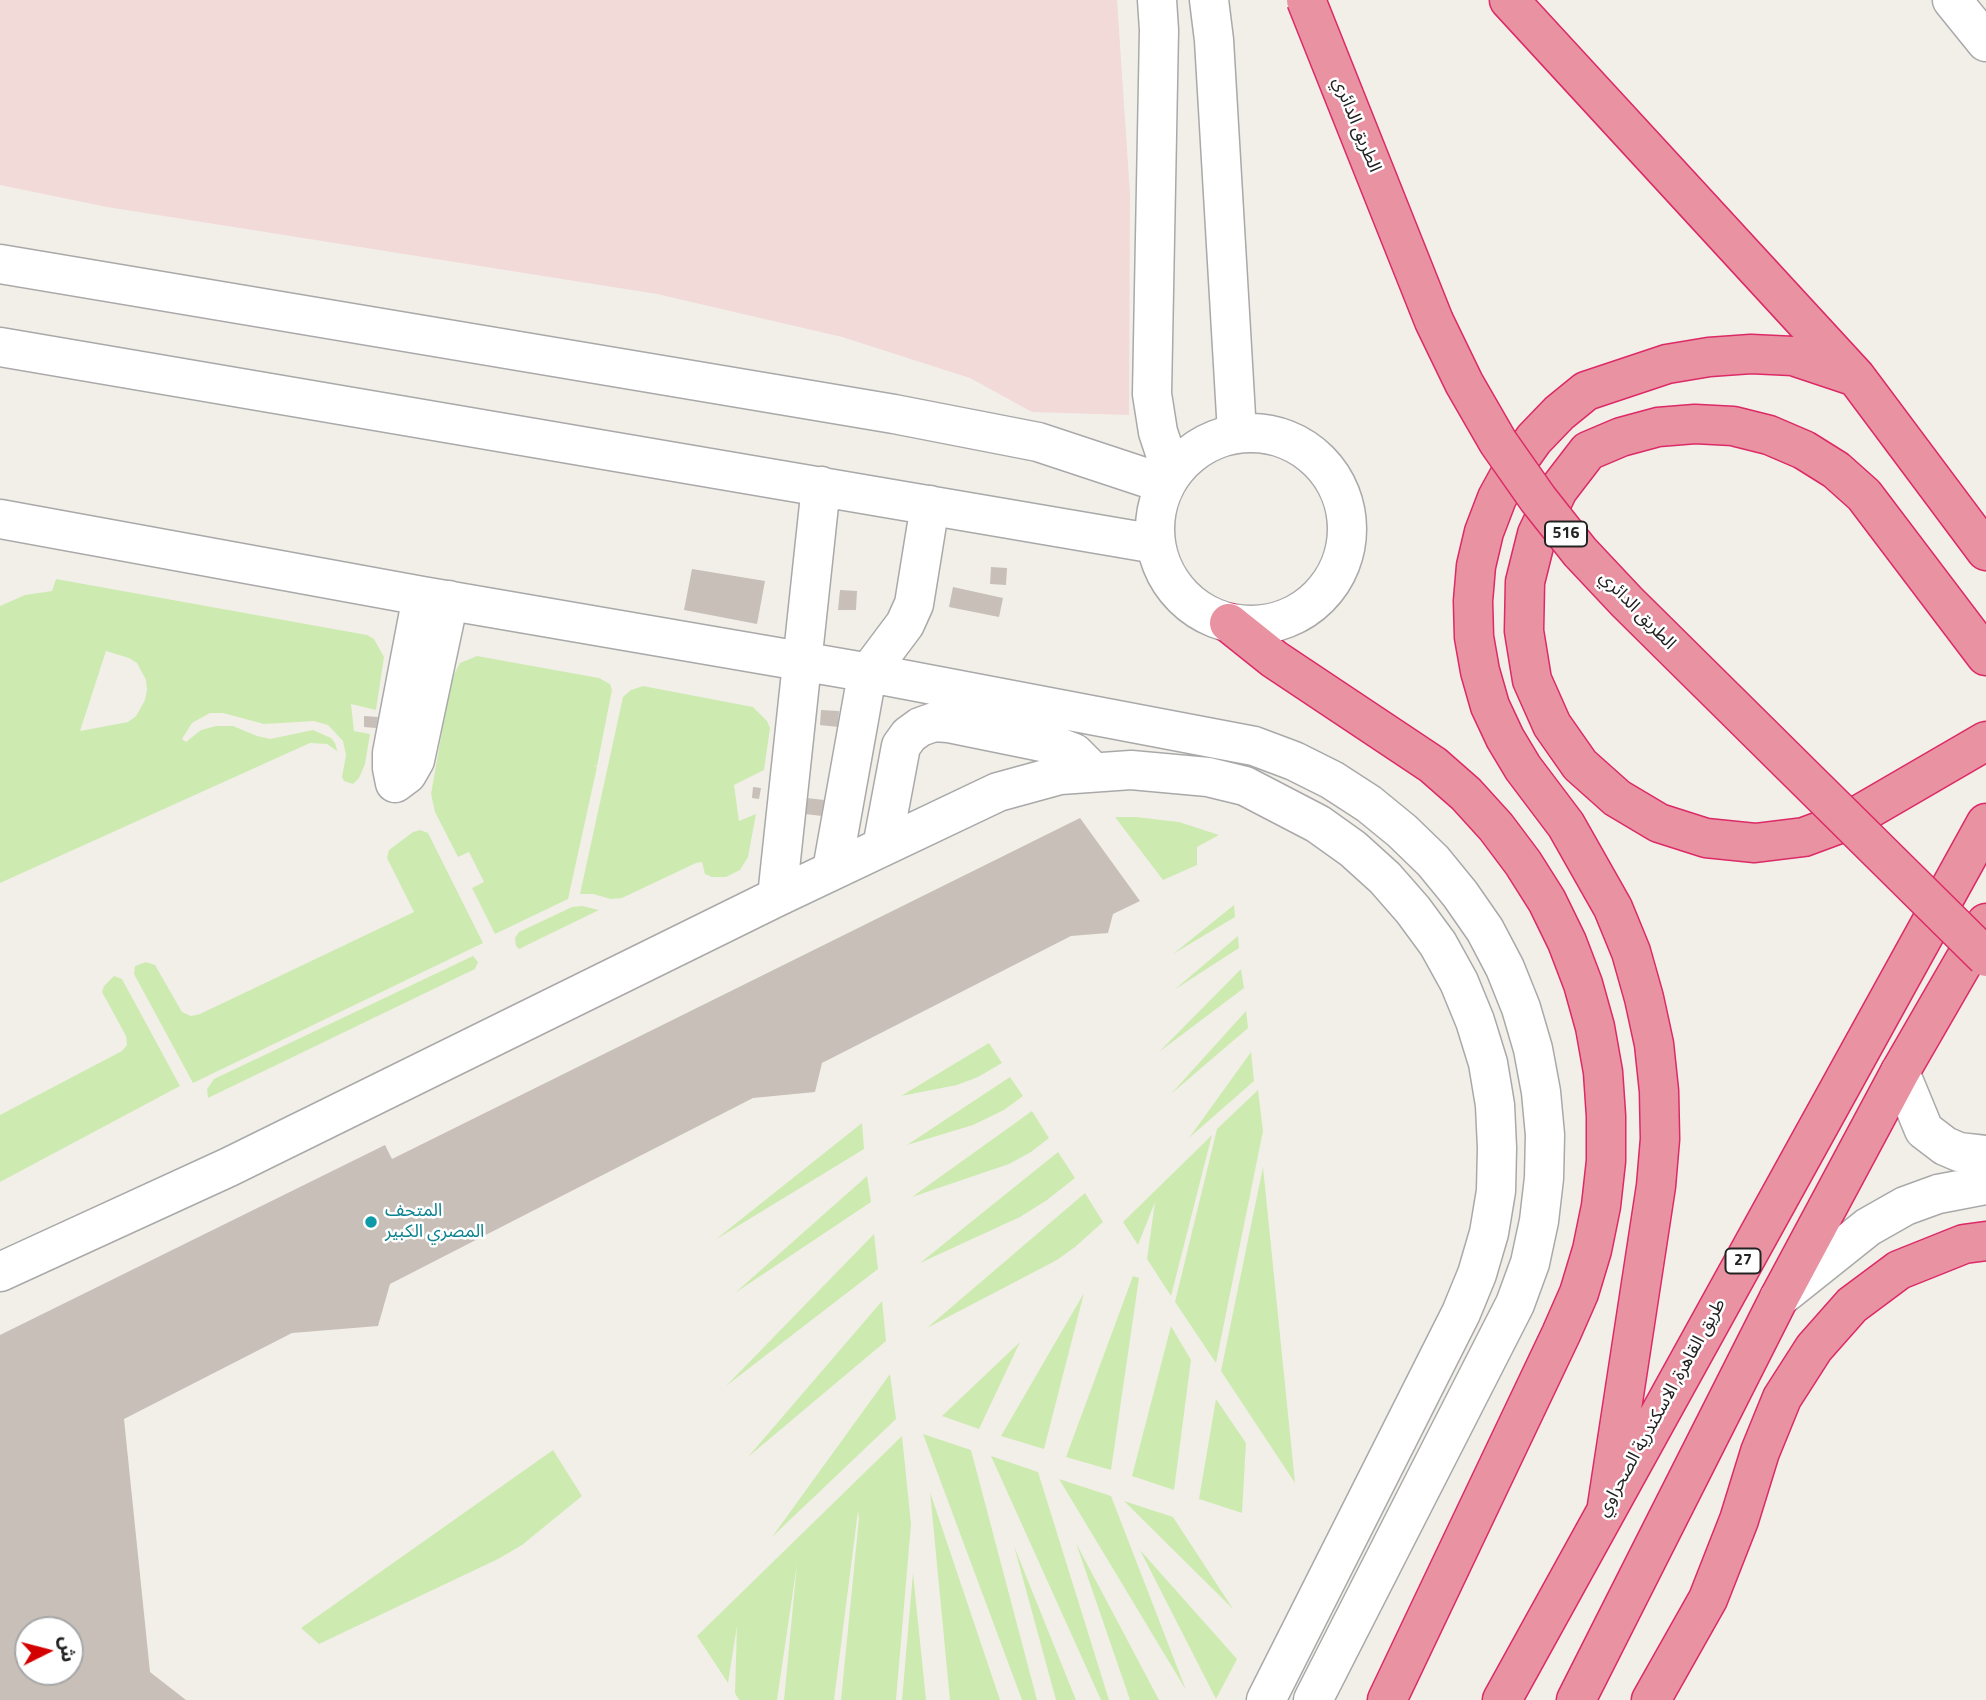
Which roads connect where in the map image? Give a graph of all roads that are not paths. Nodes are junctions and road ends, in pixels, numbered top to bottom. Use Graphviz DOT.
graph roads {
  1 [pos="1157,0"];
  2 [pos="1209,0"];
  3 [pos="1306,0"];
  4 [pos="1509,0"];
  5 [pos="1952,0"];
  6 [pos="1986,42"];
  7 [pos="0,264"];
  8 [pos="0,347"];
  9 [pos="1856,377"];
  10 [pos="1237,433"];
  11 [pos="1169,479"];
  12 [pos="821,486"];
  13 [pos="930,505"];
  14 [pos="0,519"];
  15 [pos="1156,544"];
  16 [pos="1986,551"];
  17 [pos="1229,622"];
  18 [pos="1986,656"];
  19 [pos="804,662"];
  20 [pos="870,673"];
  21 [pos="1986,741"];
  22 [pos="1092,771"];
  23 [pos="1986,823"];
  24 [pos="882,847"];
  25 [pos="832,870"];
  26 [pos="777,897"];
  27 [pos="1986,923"];
  28 [pos="1986,957"];
  29 [pos="1900,1072"];
  30 [pos="1986,1155"];
  31 [pos="1986,1185"];
  32 [pos="1986,1241"];
  33 [pos="0,1272"];
  34 [pos="1779,1298"];
  35 [pos="1607,1506"];
  36 [pos="1266,1700"];
  37 [pos="1313,1700"];
  38 [pos="1387,1700"];
  39 [pos="1502,1700"];
  40 [pos="1576,1700"];
  41 [pos="1651,1700"];
  1 -- 11 [label="street"];
  2 -- 10 [label="street"];
  3 -- 28 [label="highway, الطريق الدائري / 516, bridge"];
  4 -- 9 [label="highway"];
  5 -- 6 [label="street"];
  7 -- 11 [label="street"];
  8 -- 12 [label="street"];
  9 -- 16 [label="highway"];
  9 -- 35 [label="highway"];
  10 -- 11 [label="street"];
  10 -- 17 [label="street"];
  11 -- 15 [label="street"];
  12 -- 13 [label="street"];
  12 -- 19 [label="street"];
  13 -- 15 [label="street"];
  13 -- 20 [label="street"];
  14 -- 19 [label="street"];
  15 -- 17 [label="street"];
  17 -- 38 [label="highway"];
  18 -- 21 [label="highway"];
  19 -- 20 [label="street"];
  19 -- 26 [label="street"];
  20 -- 25 [label="street"];
  20 -- 37 [label="street"];
  22 -- 24 [label="street"];
  22 -- 24 [label="street"];
  22 -- 36 [label="street"];
  23 -- 35 [label="highway, طريق القاهرة, الاسكندرية الصحراوي / 27"];
  24 -- 25 [label="street"];
  25 -- 26 [label="street"];
  26 -- 33 [label="street"];
  27 -- 29 [label="highway"];
  29 -- 30 [label="street"];
  29 -- 34 [label="highway"];
  31 -- 34 [label="street"];
  32 -- 41 [label="highway"];
  34 -- 40 [label="highway"];
  35 -- 39 [label="highway, طريق القاهرة, الاسكندرية الصحراوي / 27"];
}
